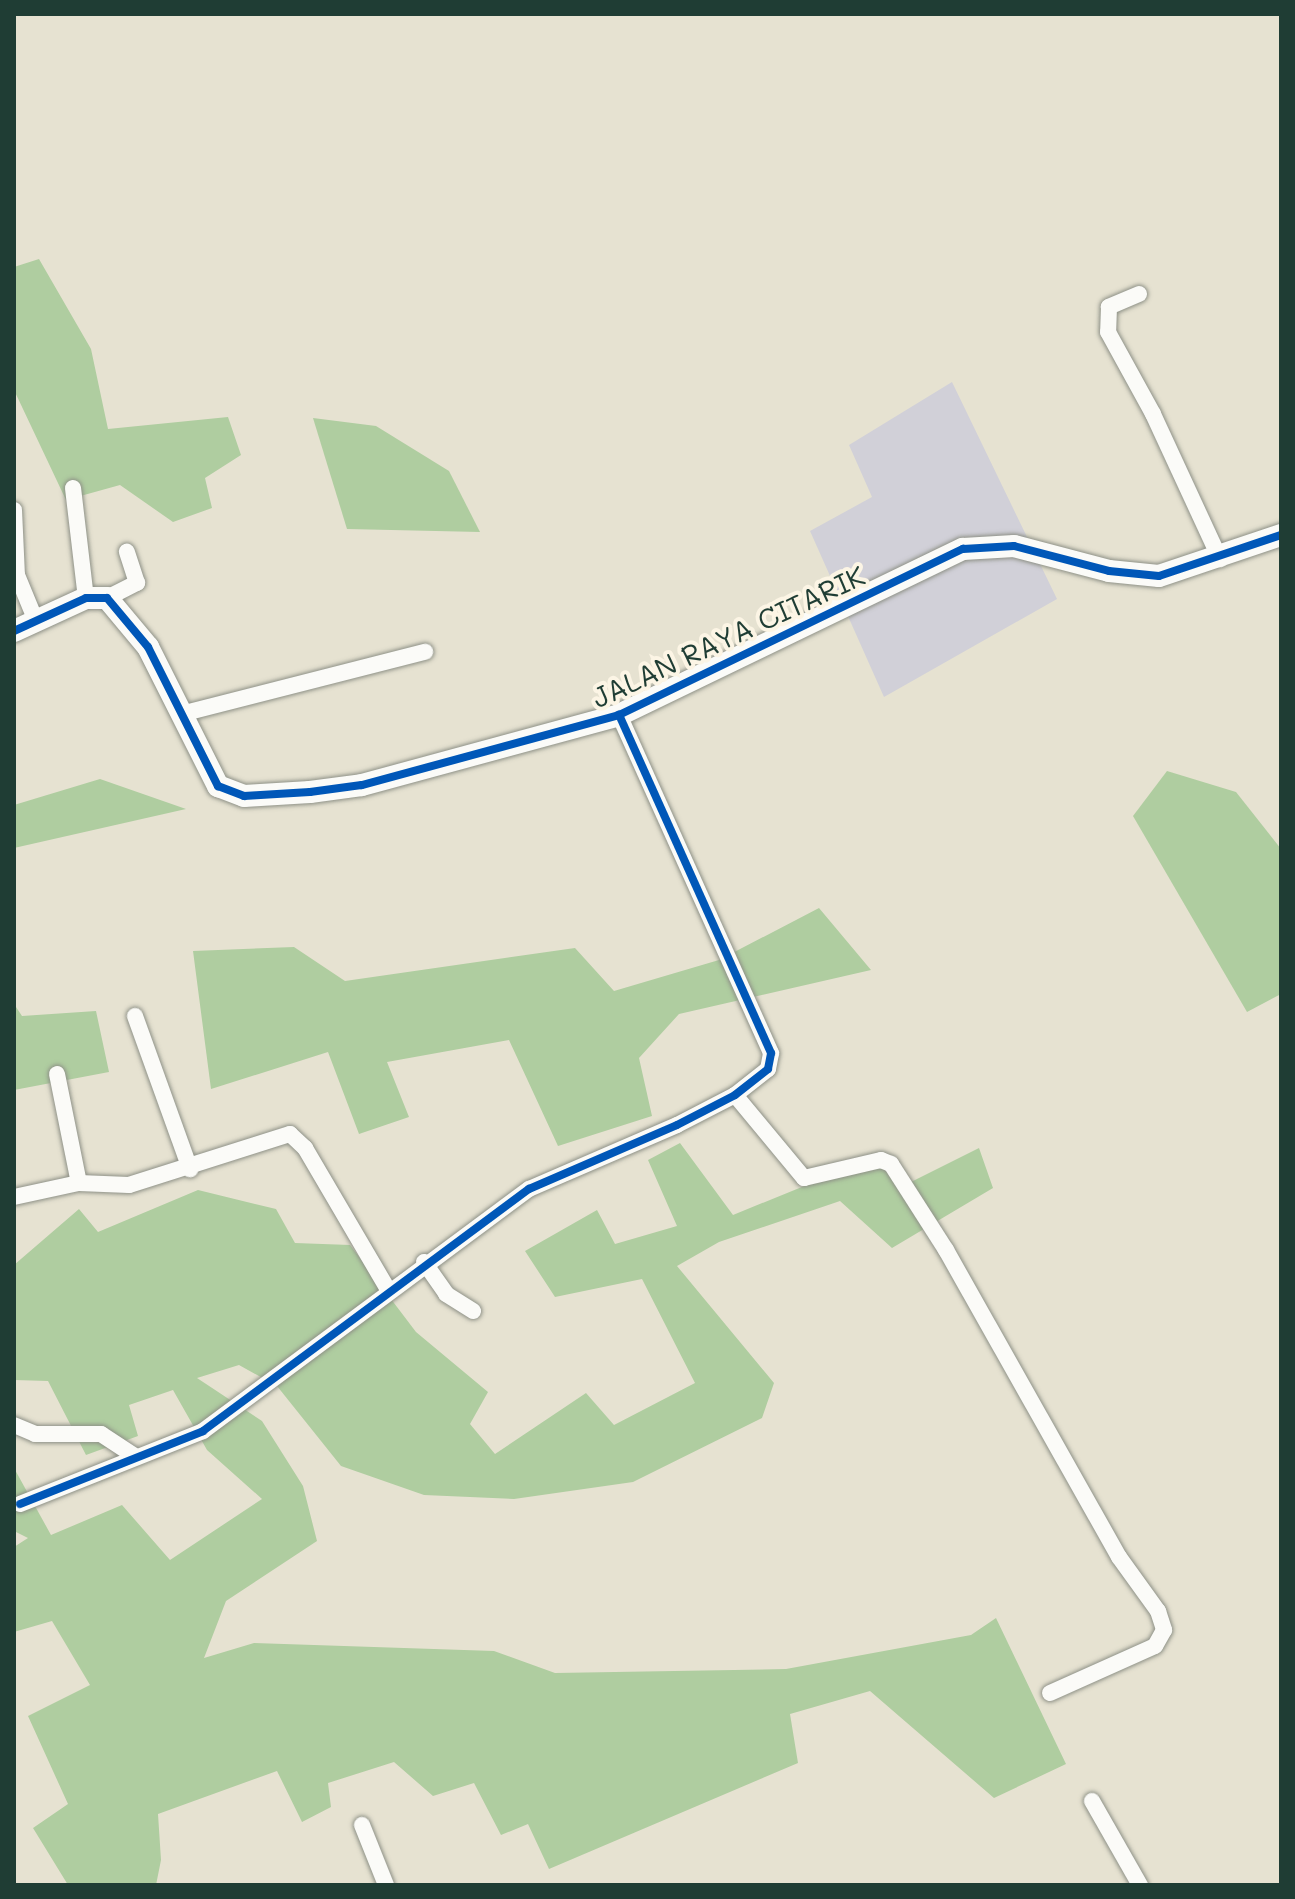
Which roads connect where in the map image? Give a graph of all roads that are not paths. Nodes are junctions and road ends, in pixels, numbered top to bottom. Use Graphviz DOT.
graph roads {
  1 [pos="1139,294"];
  2 [pos="73,488"];
  3 [pos="14,510"];
  4 [pos="1281,535"];
  5 [pos="127,552"];
  6 [pos="1220,559"];
  7 [pos="97,598"];
  8 [pos="36,621"];
  9 [pos="14,631"];
  10 [pos="425,652"];
  11 [pos="181,714"];
  12 [pos="619,715"];
  13 [pos="135,1016"];
  14 [pos="57,1074"];
  15 [pos="735,1095"];
  16 [pos="190,1169"];
  17 [pos="79,1183"];
  18 [pos="14,1197"];
  19 [pos="424,1262"];
  20 [pos="389,1291"];
  21 [pos="473,1311"];
  22 [pos="14,1425"];
  23 [pos="136,1457"];
  24 [pos="20,1504"];
  25 [pos="1050,1693"];
  26 [pos="1092,1801"];
  27 [pos="362,1825"];
  28 [pos="386,1885"];
  29 [pos="1140,1885"];
  1 -- 6 [label="street"];
  2 -- 7 [label="street"];
  3 -- 8 [label="street"];
  4 -- 6 [label="street, JALAN RAYA CITARIK"];
  5 -- 7 [label="street"];
  6 -- 12 [label="street, JALAN RAYA CITARIK"];
  7 -- 8 [label="street"];
  7 -- 11 [label="street, JALAN RAYA CITARIK"];
  8 -- 9 [label="street"];
  10 -- 11 [label="street"];
  11 -- 12 [label="street, JALAN RAYA CITARIK"];
  12 -- 15 [label="street"];
  13 -- 16 [label="street"];
  14 -- 17 [label="street"];
  15 -- 19 [label="street"];
  15 -- 25 [label="street"];
  16 -- 17 [label="street"];
  16 -- 20 [label="street"];
  17 -- 18 [label="street"];
  19 -- 20 [label="street"];
  19 -- 21 [label="street"];
  20 -- 23 [label="street"];
  22 -- 23 [label="street"];
  23 -- 24 [label="street"];
  26 -- 29 [label="street"];
  27 -- 28 [label="street"];
}
